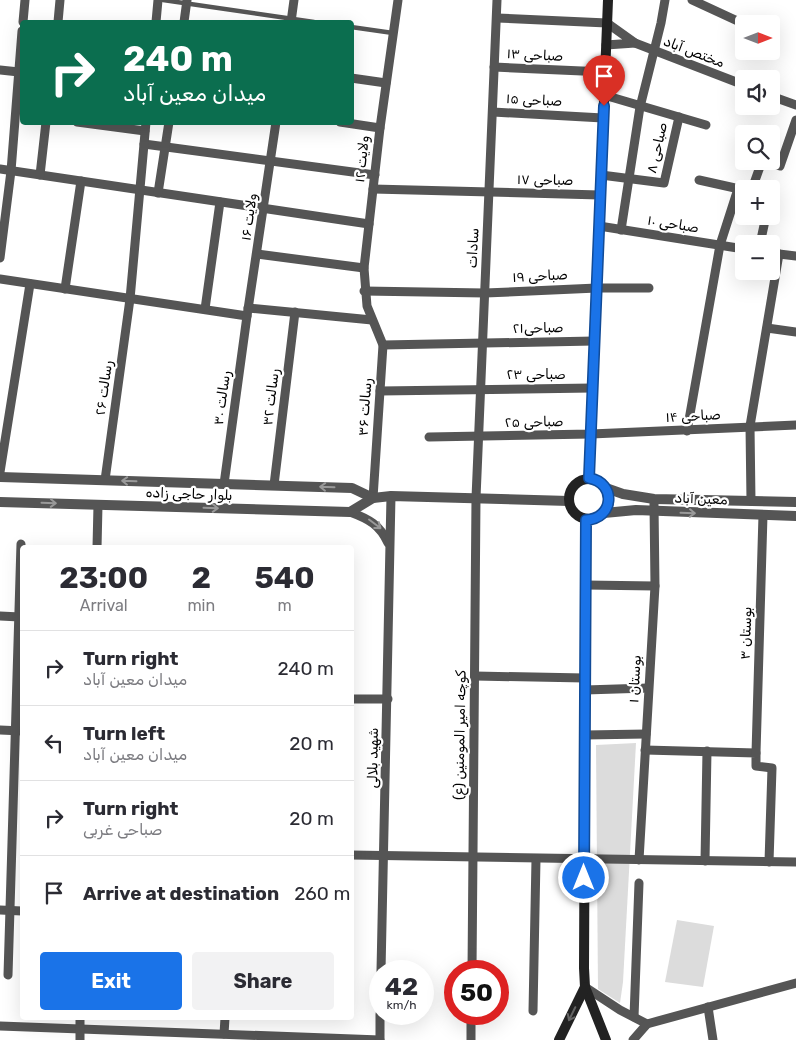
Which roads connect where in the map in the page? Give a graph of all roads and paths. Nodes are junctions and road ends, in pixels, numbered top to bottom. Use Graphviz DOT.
graph roads {
  1 [pos="25,0"];
  2 [pos="60,0"];
  3 [pos="158,0"];
  4 [pos="162,0"];
  5 [pos="294,0"];
  6 [pos="398,0"];
  7 [pos="492,0"];
  8 [pos="497,0"];
  9 [pos="608,0"];
  10 [pos="665,0"];
  11 [pos="692,0"];
  12 [pos="187,2"];
  13 [pos="497,18"];
  14 [pos="23,20"];
  15 [pos="58,20"];
  16 [pos="156,20"];
  17 [pos="184,20"];
  18 [pos="286,20"];
  19 [pos="291,20"];
  20 [pos="735,20"];
  21 [pos="607,22"];
  22 [pos="354,27"];
  23 [pos="393,33"];
  24 [pos="635,43"];
  25 [pos="606,45"];
  26 [pos="654,52"];
  27 [pos="20,68"];
  28 [pos="494,68"];
  29 [pos="0,70"];
  30 [pos="605,72"];
  31 [pos="354,78"];
  32 [pos="20,79"];
  33 [pos="386,83"];
  34 [pos="735,83"];
  35 [pos="604,95"];
  36 [pos="780,99"];
  37 [pos="796,105"];
  38 [pos="640,107"];
  39 [pos="492,112"];
  40 [pos="678,117"];
  41 [pos="603,118"];
  42 [pos="796,120"];
  43 [pos="354,124"];
  44 [pos="46,125"];
  45 [pos="118,125"];
  46 [pos="169,125"];
  47 [pos="276,125"];
  48 [pos="706,125"];
  49 [pos="146,127"];
  50 [pos="380,128"];
  51 [pos="144,144"];
  52 [pos="165,147"];
  53 [pos="270,162"];
  54 [pos="0,169"];
  55 [pos="12,170"];
  56 [pos="40,175"];
  57 [pos="375,175"];
  58 [pos="601,175"];
  59 [pos="627,178"];
  60 [pos="699,180"];
  61 [pos="755,180"];
  62 [pos="81,181"];
  63 [pos="735,188"];
  64 [pos="373,189"];
  65 [pos="140,190"];
  66 [pos="489,192"];
  67 [pos="158,193"];
  68 [pos="600,195"];
  69 [pos="220,202"];
  70 [pos="735,205"];
  71 [pos="264,209"];
  72 [pos="369,224"];
  73 [pos="599,226"];
  74 [pos="621,230"];
  75 [pos="720,245"];
  76 [pos="735,248"];
  77 [pos="257,254"];
  78 [pos="780,254"];
  79 [pos="796,256"];
  80 [pos="0,258"];
  81 [pos="364,268"];
  82 [pos="0,280"];
  83 [pos="772,280"];
  84 [pos="30,284"];
  85 [pos="596,288"];
  86 [pos="649,288"];
  87 [pos="65,289"];
  88 [pos="364,291"];
  89 [pos="485,293"];
  90 [pos="130,299"];
  91 [pos="205,309"];
  92 [pos="247,312"];
  93 [pos="296,312"];
  94 [pos="372,320"];
  95 [pos="767,328"];
  96 [pos="796,332"];
  97 [pos="594,341"];
  98 [pos="482,342"];
  99 [pos="383,345"];
  100 [pos="480,388"];
  101 [pos="592,388"];
  102 [pos="380,391"];
  103 [pos="796,425"];
  104 [pos="750,426"];
  105 [pos="687,430"];
  106 [pos="591,434"];
  107 [pos="429,437"];
  108 [pos="478,437"];
  109 [pos="0,472"];
  110 [pos="0,477"];
  111 [pos="589,478"];
  112 [pos="105,480"];
  113 [pos="224,484"];
  114 [pos="274,485"];
  115 [pos="606,488"];
  116 [pos="391,496"];
  117 [pos="373,498"];
  118 [pos="476,498"];
  119 [pos="654,499"];
  120 [pos="568,501"];
  121 [pos="751,501"];
  122 [pos="0,502"];
  123 [pos="796,502"];
  124 [pos="98,505"];
  125 [pos="350,512"];
  126 [pos="653,512"];
  127 [pos="604,513"];
  128 [pos="763,515"];
  129 [pos="796,516"];
  130 [pos="586,520"];
  131 [pos="96,545"];
  132 [pos="389,546"];
  133 [pos="586,585"];
  134 [pos="654,586"];
  135 [pos="0,616"];
  136 [pos="20,617"];
  137 [pos="475,676"];
  138 [pos="585,678"];
  139 [pos="648,688"];
  140 [pos="585,690"];
  141 [pos="354,699"];
  142 [pos="388,700"];
  143 [pos="0,730"];
  144 [pos="20,731"];
  145 [pos="585,734"];
  146 [pos="646,734"];
  147 [pos="645,750"];
  148 [pos="707,751"];
  149 [pos="756,753"];
  150 [pos="354,855"];
  151 [pos="384,856"];
  152 [pos="473,858"];
  153 [pos="536,859"];
  154 [pos="584,860"];
  155 [pos="639,860"];
  156 [pos="705,861"];
  157 [pos="769,862"];
  158 [pos="796,862"];
  159 [pos="639,883"];
  160 [pos="0,910"];
  161 [pos="12,910"];
  162 [pos="20,911"];
  163 [pos="381,960"];
  164 [pos="472,960"];
  165 [pos="8,975"];
  166 [pos="796,983"];
  167 [pos="585,987"];
  168 [pos="708,1007"];
  169 [pos="532,1011"];
  170 [pos="634,1018"];
  171 [pos="80,1020"];
  172 [pos="225,1020"];
  173 [pos="647,1024"];
  174 [pos="380,1025"];
  175 [pos="471,1025"];
  176 [pos="0,1026"];
  177 [pos="80,1029"];
  178 [pos="224,1034"];
  179 [pos="80,1040"];
  180 [pos="380,1040"];
  181 [pos="471,1040"];
  182 [pos="559,1040"];
  183 [pos="606,1040"];
  184 [pos="633,1040"];
  185 [pos="713,1040"];
  1 -- 14 [label="street"];
  2 -- 15 [label="street"];
  3 -- 16 [label="street"];
  4 -- 12 [label="lane"];
  5 -- 19 [label="street"];
  6 -- 23 [label="street, ولایت ۱۲"];
  7 -- 8 [label="street"];
  8 -- 13 [label="street, سادات"];
  9 -- 21 [label="main road"];
  10 -- 26 [label="street"];
  11 -- 20 [label="street"];
  12 -- 17 [label="street"];
  12 -- 18 [label="lane"];
  13 -- 21 [label="street"];
  13 -- 28 [label="street, سادات"];
  21 -- 24 [label="street, مختص آباد"];
  21 -- 25 [label="main road"];
  22 -- 23 [label="lane"];
  23 -- 33 [label="street, ولایت ۱۲"];
  24 -- 25 [label="street"];
  24 -- 26 [label="street, مختص آباد"];
  25 -- 30 [label="main road"];
  26 -- 34 [label="street, مختص آباد"];
  26 -- 38 [label="street"];
  27 -- 29 [label="street"];
  28 -- 30 [label="street, صباحی ۱۳"];
  28 -- 39 [label="street, سادات"];
  30 -- 35 [label="main road"];
  31 -- 33 [label="street"];
  32 -- 55 [label="street"];
  33 -- 50 [label="street, ولایت ۱۲"];
  35 -- 38 [label="street"];
  35 -- 41 [label="main road"];
  36 -- 37 [label="street"];
  38 -- 40 [label="street"];
  38 -- 59 [label="street"];
  39 -- 41 [label="street, صباحی ۱۵"];
  39 -- 66 [label="street, سادات"];
  40 -- 48 [label="street"];
  40 -- 59 [label="street, صباحی ۸"];
  41 -- 58 [label="main road"];
  42 -- 61 [label="street"];
  43 -- 50 [label="street"];
  44 -- 56 [label="street"];
  45 -- 49 [label="street"];
  46 -- 52 [label="street"];
  47 -- 53 [label="street, ولایت ۱۶"];
  49 -- 51 [label="street, رسالت ۲۶"];
  50 -- 57 [label="street, ولایت ۱۲"];
  51 -- 52 [label="street"];
  51 -- 65 [label="street, رسالت ۲۶"];
  52 -- 53 [label="street"];
  52 -- 67 [label="street"];
  53 -- 57 [label="street"];
  53 -- 71 [label="street, ولایت ۱۶"];
  54 -- 55 [label="street"];
  55 -- 56 [label="street"];
  55 -- 80 [label="street"];
  56 -- 62 [label="street"];
  57 -- 64 [label="street, ولایت ۱۲"];
  58 -- 59 [label="street, صباحی ۸"];
  58 -- 68 [label="main road"];
  59 -- 74 [label="street"];
  60 -- 63 [label="street"];
  62 -- 65 [label="street"];
  62 -- 87 [label="street"];
  64 -- 66 [label="street, صباحی ۱۷"];
  64 -- 72 [label="street, ولایت ۱۲"];
  65 -- 67 [label="street"];
  65 -- 90 [label="street, رسالت ۲۶"];
  66 -- 68 [label="street, صباحی ۱۷"];
  66 -- 89 [label="street, سادات"];
  67 -- 69 [label="street"];
  68 -- 73 [label="main road"];
  69 -- 71 [label="street"];
  69 -- 91 [label="street"];
  70 -- 75 [label="street"];
  71 -- 72 [label="street"];
  71 -- 77 [label="street, ولایت ۱۶"];
  72 -- 81 [label="street, ولایت ۱۲"];
  73 -- 74 [label="street, صباحی ۱۰"];
  73 -- 85 [label="main road"];
  74 -- 75 [label="street, صباحی ۱۰"];
  75 -- 76 [label="street, صباحی ۱۰"];
  75 -- 105 [label="street"];
  77 -- 81 [label="street"];
  77 -- 92 [label="street, ولایت ۱۶"];
  78 -- 79 [label="street"];
  81 -- 88 [label="street, ولایت ۱۲"];
  82 -- 84 [label="street"];
  83 -- 95 [label="street"];
  84 -- 87 [label="street"];
  84 -- 109 [label="street"];
  85 -- 86 [label="street, صباحی ۱۹"];
  85 -- 89 [label="street, صباحی ۱۹"];
  85 -- 97 [label="main road"];
  87 -- 90 [label="street"];
  88 -- 89 [label="street, صباحی ۱۹"];
  88 -- 94 [label="street, ولایت ۱۲"];
  89 -- 98 [label="street, سادات"];
  90 -- 91 [label="street"];
  90 -- 112 [label="street, رسالت ۲۶"];
  91 -- 92 [label="street"];
  92 -- 93 [label="street"];
  92 -- 113 [label="street, رسالت ۳۰"];
  93 -- 94 [label="street"];
  93 -- 114 [label="street, رسالت ۳۲"];
  94 -- 99 [label="street, رسالت ۳۶"];
  95 -- 96 [label="street"];
  95 -- 104 [label="street"];
  97 -- 98 [label="street, صباحی۲۱"];
  97 -- 101 [label="main road"];
  98 -- 99 [label="street, صباحی۲۱"];
  98 -- 100 [label="street, سادات"];
  99 -- 102 [label="street, رسالت ۳۶"];
  100 -- 101 [label="street, صباحی ۲۳"];
  100 -- 102 [label="street, صباحی ۲۳"];
  100 -- 108 [label="street, سادات"];
  101 -- 106 [label="main road"];
  102 -- 117 [label="street, رسالت ۳۶"];
  103 -- 104 [label="street, صباحی ۱۴"];
  104 -- 105 [label="street, صباحی ۱۴"];
  104 -- 121 [label="street"];
  105 -- 106 [label="street, صباحی ۱۴"];
  106 -- 108 [label="street, صباحی ۲۵"];
  106 -- 111 [label="main road"];
  107 -- 108 [label="street, صباحی ۲۵"];
  108 -- 118 [label="street, سادات"];
  110 -- 112 [label="street, بلوار حاجی زاده"];
  111 -- 115 [label="main road"];
  111 -- 120 [label="main road"];
  113 -- 112 [label="street, بلوار حاجی زاده, one-way"];
  113 -- 114 [label="street, بلوار حاجی زاده"];
  117 -- 114 [label="street, بلوار حاجی زاده, one-way"];
  115 -- 119 [label="street, معین آباد"];
  115 -- 127 [label="main road"];
  116 -- 117 [label="street"];
  116 -- 118 [label="street"];
  116 -- 132 [label="street, شهید بلالی"];
  117 -- 125 [label="street"];
  118 -- 120 [label="street"];
  118 -- 137 [label="street, کوچه امیر المومنین (ع)"];
  119 -- 121 [label="street, معین آباد"];
  119 -- 126 [label="street, بوستان ۱"];
  120 -- 130 [label="main road"];
  121 -- 123 [label="street, معین آباد"];
  122 -- 124 [label="street, بلوار حاجی زاده, one-way"];
  124 -- 125 [label="street, بلوار حاجی زاده, one-way"];
  124 -- 131 [label="street"];
  125 -- 132 [label="street, one-way"];
  126 -- 127 [label="street, معین آباد"];
  126 -- 128 [label="street, معین آباد, one-way"];
  126 -- 134 [label="street, بوستان ۱"];
  127 -- 130 [label="main road"];
  128 -- 129 [label="street, معین آباد"];
  128 -- 149 [label="street, بوستان ۳"];
  130 -- 133 [label="main road"];
  132 -- 142 [label="street, شهید بلالی"];
  133 -- 134 [label="street"];
  133 -- 138 [label="main road"];
  134 -- 139 [label="street, بوستان ۱"];
  135 -- 136 [label="street"];
  136 -- 144 [label="street"];
  137 -- 138 [label="street"];
  137 -- 152 [label="street, کوچه امیر المومنین (ع)"];
  138 -- 140 [label="main road"];
  139 -- 140 [label="street"];
  139 -- 146 [label="street, بوستان ۱"];
  140 -- 145 [label="main road"];
  141 -- 142 [label="street"];
  142 -- 151 [label="street, شهید بلالی"];
  143 -- 144 [label="street"];
  144 -- 161 [label="street"];
  145 -- 146 [label="street"];
  145 -- 154 [label="main road"];
  146 -- 147 [label="street, بوستان ۱"];
  147 -- 148 [label="street"];
  147 -- 155 [label="street, بوستان ۱"];
  148 -- 149 [label="street"];
  148 -- 156 [label="street"];
  149 -- 157 [label="street"];
  150 -- 151 [label="street"];
  151 -- 152 [label="street"];
  151 -- 163 [label="street, شهید بلالی"];
  152 -- 153 [label="street"];
  152 -- 164 [label="street, کوچه امیر المومنین (ع)"];
  153 -- 154 [label="street"];
  153 -- 169 [label="street"];
  154 -- 155 [label="street"];
  154 -- 167 [label="main road"];
  155 -- 156 [label="street"];
  156 -- 157 [label="street"];
  157 -- 158 [label="street"];
  159 -- 170 [label="street"];
  160 -- 161 [label="street"];
  161 -- 162 [label="street"];
  161 -- 165 [label="street"];
  166 -- 168 [label="street"];
  167 -- 170 [label="street"];
  167 -- 182 [label="main road, one-way"];
  167 -- 183 [label="main road"];
  168 -- 173 [label="street"];
  168 -- 185 [label="street"];
  170 -- 173 [label="street"];
  171 -- 177 [label="street"];
  172 -- 178 [label="street"];
  173 -- 184 [label="street"];
  174 -- 180 [label="street"];
  175 -- 181 [label="street"];
  176 -- 177 [label="street"];
  177 -- 178 [label="street"];
  177 -- 179 [label="street"];
  178 -- 180 [label="street"];
}
